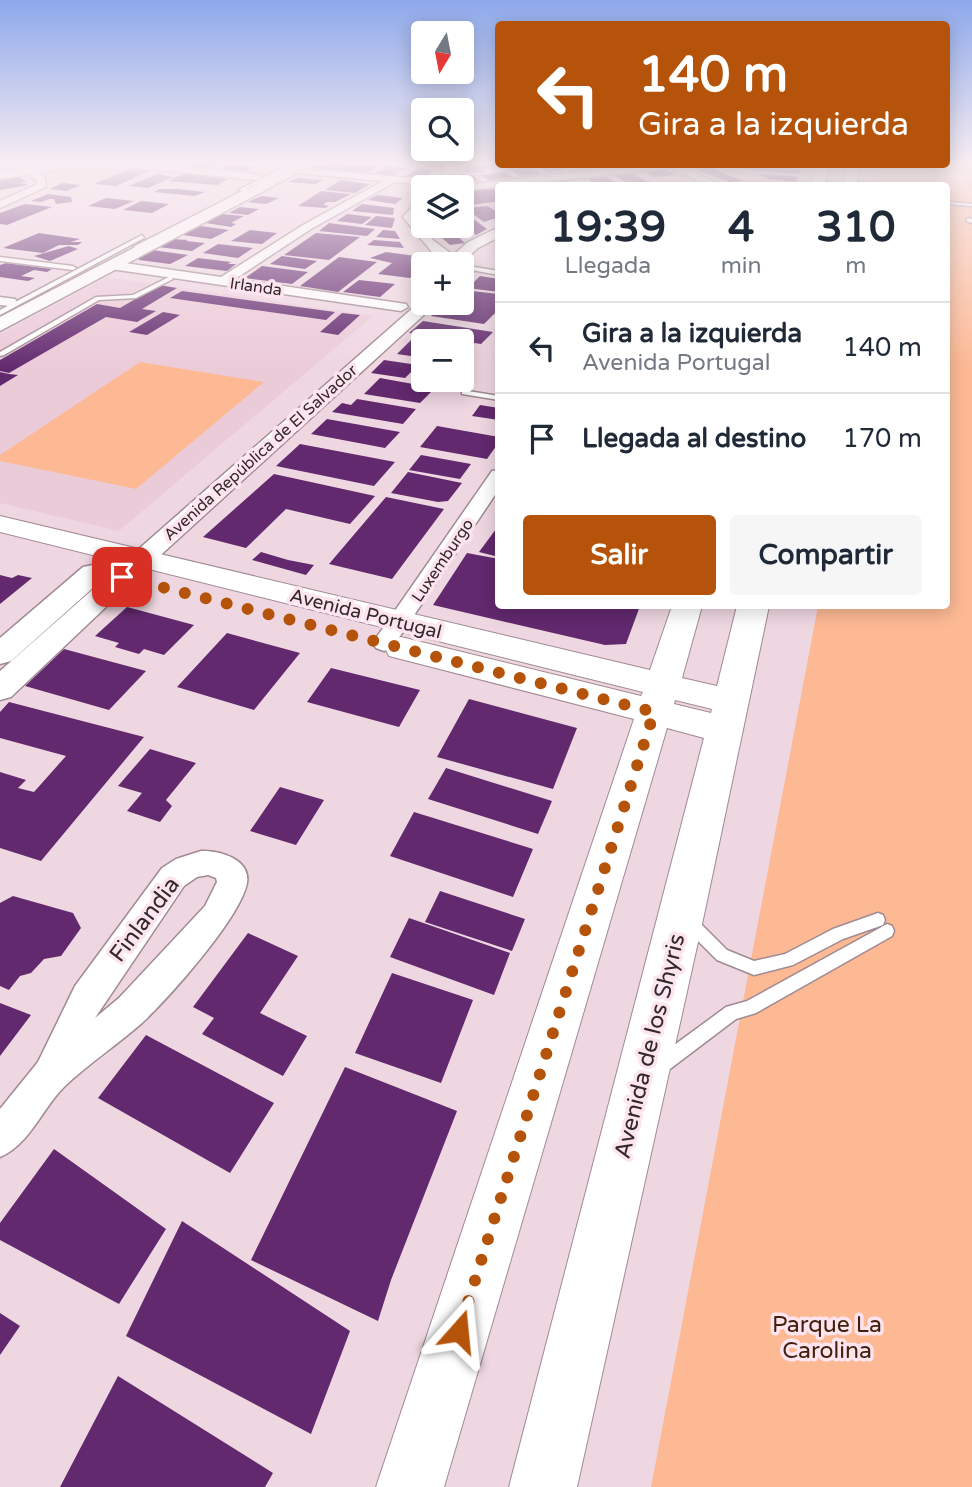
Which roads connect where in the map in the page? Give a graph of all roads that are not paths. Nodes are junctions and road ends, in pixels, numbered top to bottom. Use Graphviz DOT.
graph roads {
  1 [pos="147,231"];
  2 [pos="152,231"];
  3 [pos="163,231"];
  4 [pos="174,231"];
  5 [pos="302,231"];
  6 [pos="495,233"];
  7 [pos="426,238"];
  8 [pos="495,245"];
  9 [pos="442,252"];
  10 [pos="468,252"];
  11 [pos="474,257"];
  12 [pos="0,259"];
  13 [pos="111,265"];
  14 [pos="73,268"];
  15 [pos="474,268"];
  16 [pos="495,271"];
  17 [pos="171,278"];
  18 [pos="225,281"];
  19 [pos="411,299"];
  20 [pos="2,306"];
  21 [pos="401,307"];
  22 [pos="415,315"];
  23 [pos="0,319"];
  24 [pos="0,325"];
  25 [pos="2,354"];
  26 [pos="465,392"];
  27 [pos="495,397"];
  28 [pos="495,481"];
  29 [pos="0,524"];
  30 [pos="0,546"];
  31 [pos="119,565"];
  32 [pos="686,609"];
  33 [pos="752,609"];
  34 [pos="392,632"];
  35 [pos="0,654"];
  36 [pos="0,689"];
  37 [pos="659,699"];
  38 [pos="729,716"];
  39 [pos="682,915"];
  40 [pos="51,1075"];
  41 [pos="640,1080"];
  42 [pos="0,1138"];
  43 [pos="410,1487"];
  44 [pos="543,1487"];
  1 -- 14 [label="main road"];
  2 -- 20 [label="lane"];
  3 -- 23 [label="lane"];
  4 -- 13 [label="main road"];
  5 -- 18 [label="street"];
  6 -- 10 [label="street"];
  7 -- 9 [label="street"];
  8 -- 11 [label="street"];
  12 -- 14 [label="lane"];
  13 -- 18 [label="street, Irlanda"];
  13 -- 24 [label="main road"];
  14 -- 20 [label="main road"];
  15 -- 16 [label="lane"];
  17 -- 25 [label="lane"];
  18 -- 21 [label="street, Irlanda"];
  19 -- 21 [label="street, Avenida República de El Salvador"];
  21 -- 31 [label="street, Avenida República de El Salvador"];
  22 -- 31 [label="street, Avenida República de El Salvador"];
  26 -- 27 [label="lane"];
  28 -- 34 [label="street, Luxemburgo"];
  29 -- 31 [label="main road, Avenida Portugal"];
  30 -- 31 [label="main road, Avenida Portugal"];
  31 -- 34 [label="main road, Avenida Portugal"];
  31 -- 35 [label="street, Avenida República de El Salvador"];
  31 -- 36 [label="street, Avenida República de El Salvador"];
  32 -- 37 [label="main road"];
  33 -- 38 [label="main road, Avenida de los Shyris"];
  34 -- 37 [label="main road, Avenida Portugal"];
  37 -- 38 [label="main road, Avenida Portugal"];
  37 -- 43 [label="main road"];
  38 -- 39 [label="main road, Avenida de los Shyris"];
  39 -- 41 [label="main road, Avenida de los Shyris"];
  39 -- 41 [label="lane"];
  40 -- 40 [label="street, Finlandia"];
  40 -- 42 [label="street, Finlandia"];
  41 -- 44 [label="main road, Avenida de los Shyris"];
}
